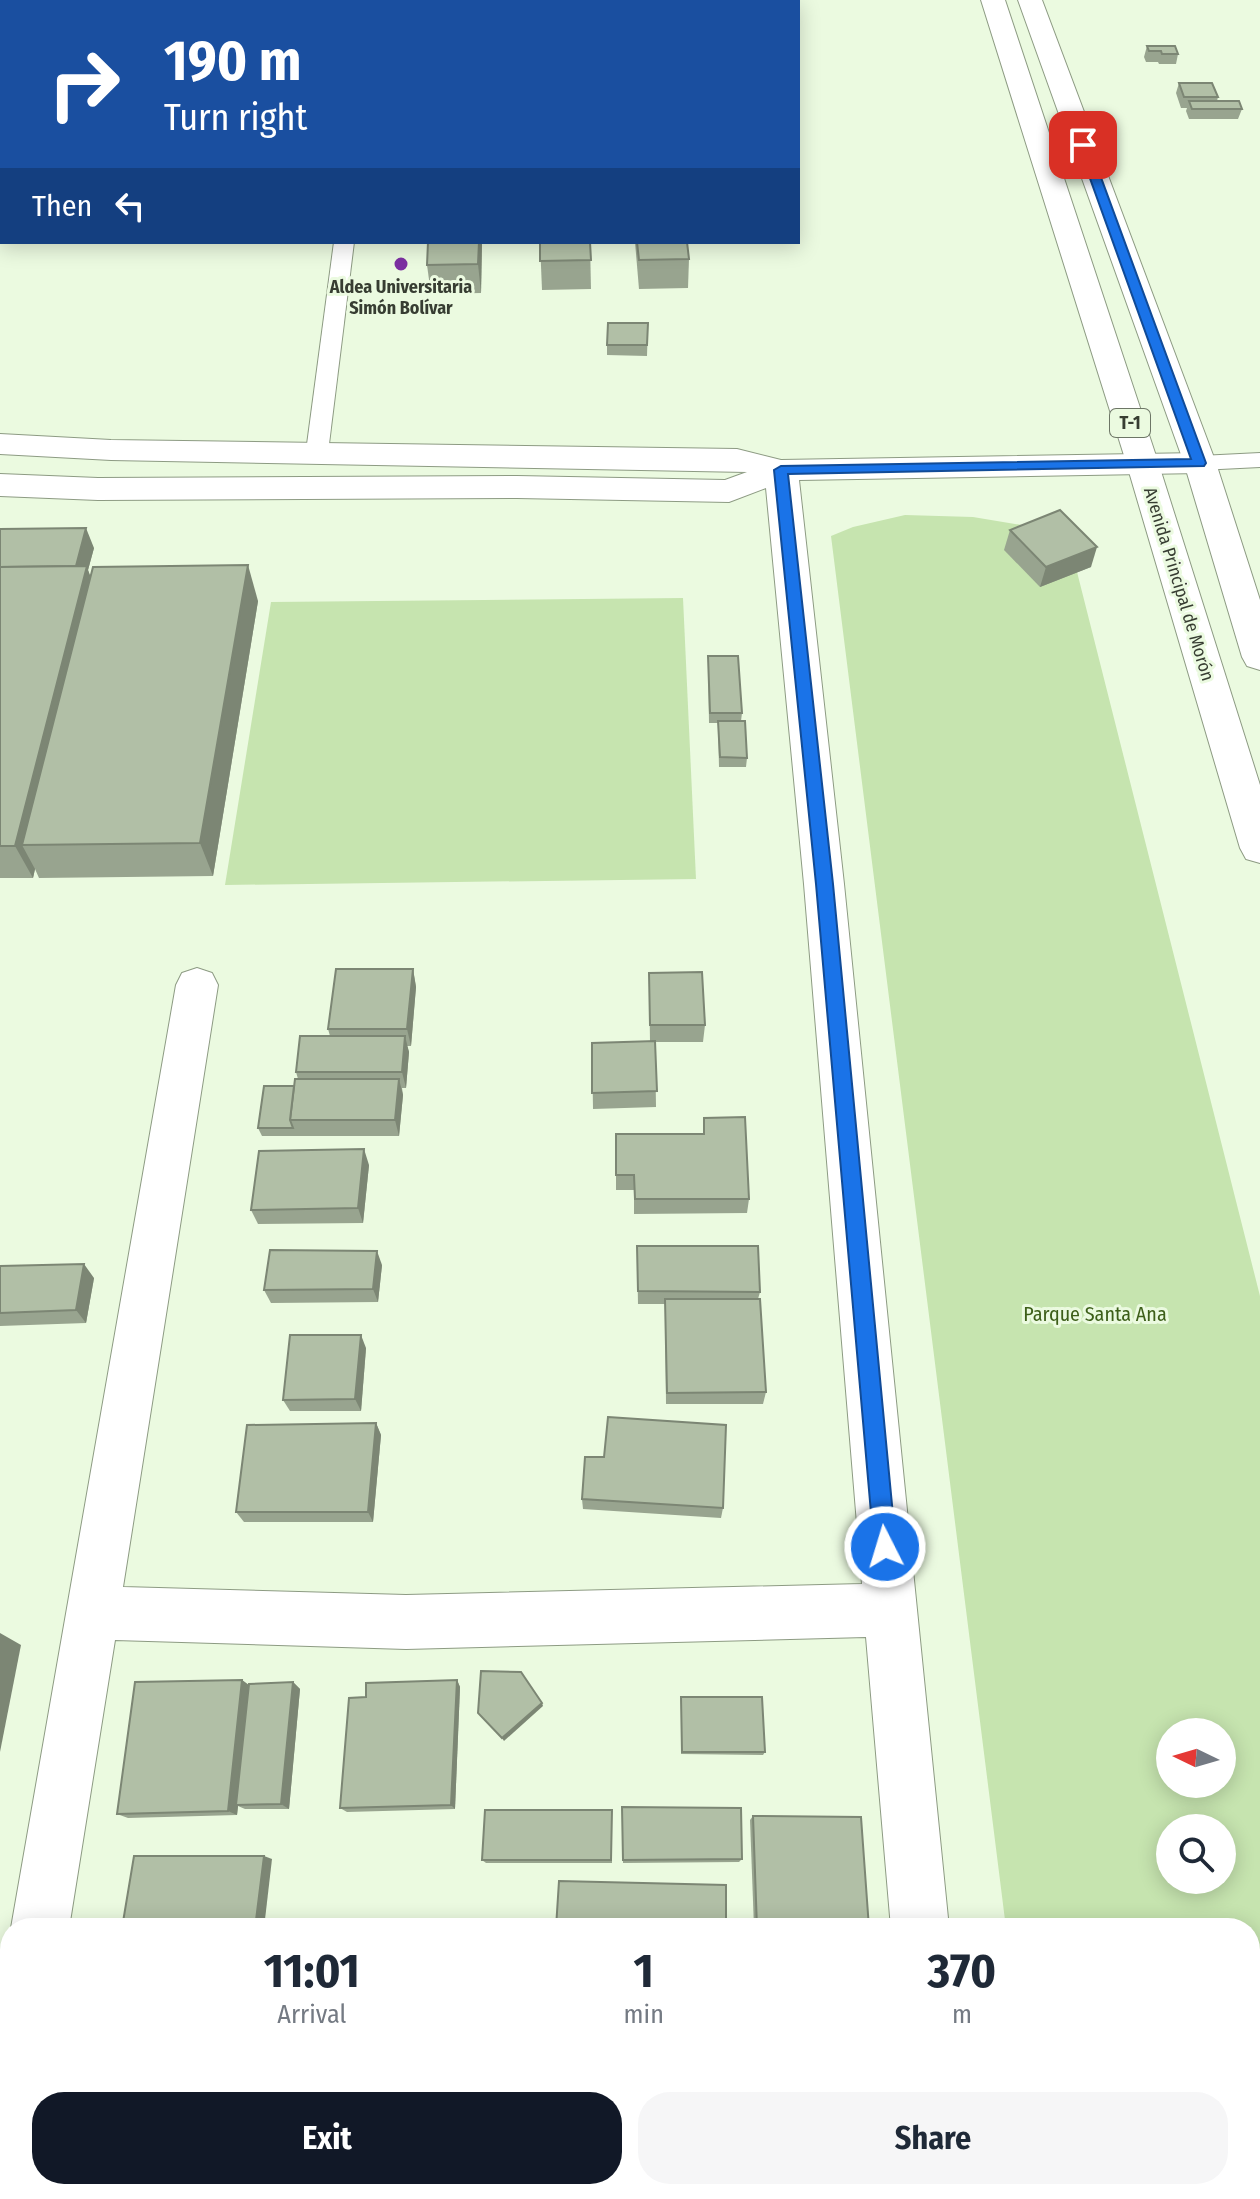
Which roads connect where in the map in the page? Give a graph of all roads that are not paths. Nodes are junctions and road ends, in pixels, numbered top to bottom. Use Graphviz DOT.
graph roads {
  1 [pos="993,0"];
  2 [pos="1030,0"];
  3 [pos="344,244"];
  4 [pos="0,444"];
  5 [pos="317,452"];
  6 [pos="1260,460"];
  7 [pos="1200,463"];
  8 [pos="1143,465"];
  9 [pos="781,470"];
  10 [pos="0,485"];
  11 [pos="1260,657"];
  12 [pos="1260,848"];
  13 [pos="197,985"];
  14 [pos="891,1610"];
  15 [pos="93,1613"];
  16 [pos="42,1918"];
  17 [pos="919,1918"];
  1 -- 8 [label="street, Avenida Principal de Morón / T-1"];
  2 -- 7 [label="street, T-1"];
  3 -- 5 [label="lane"];
  4 -- 5 [label="street"];
  5 -- 9 [label="street"];
  6 -- 7 [label="lane"];
  7 -- 8 [label="street"];
  7 -- 11 [label="street, T-1"];
  8 -- 9 [label="street"];
  8 -- 12 [label="street, Avenida Principal de Morón / T-1"];
  9 -- 10 [label="street"];
  9 -- 14 [label="street"];
  13 -- 15 [label="street"];
  14 -- 15 [label="street"];
  14 -- 17 [label="street"];
  15 -- 16 [label="street"];
}
